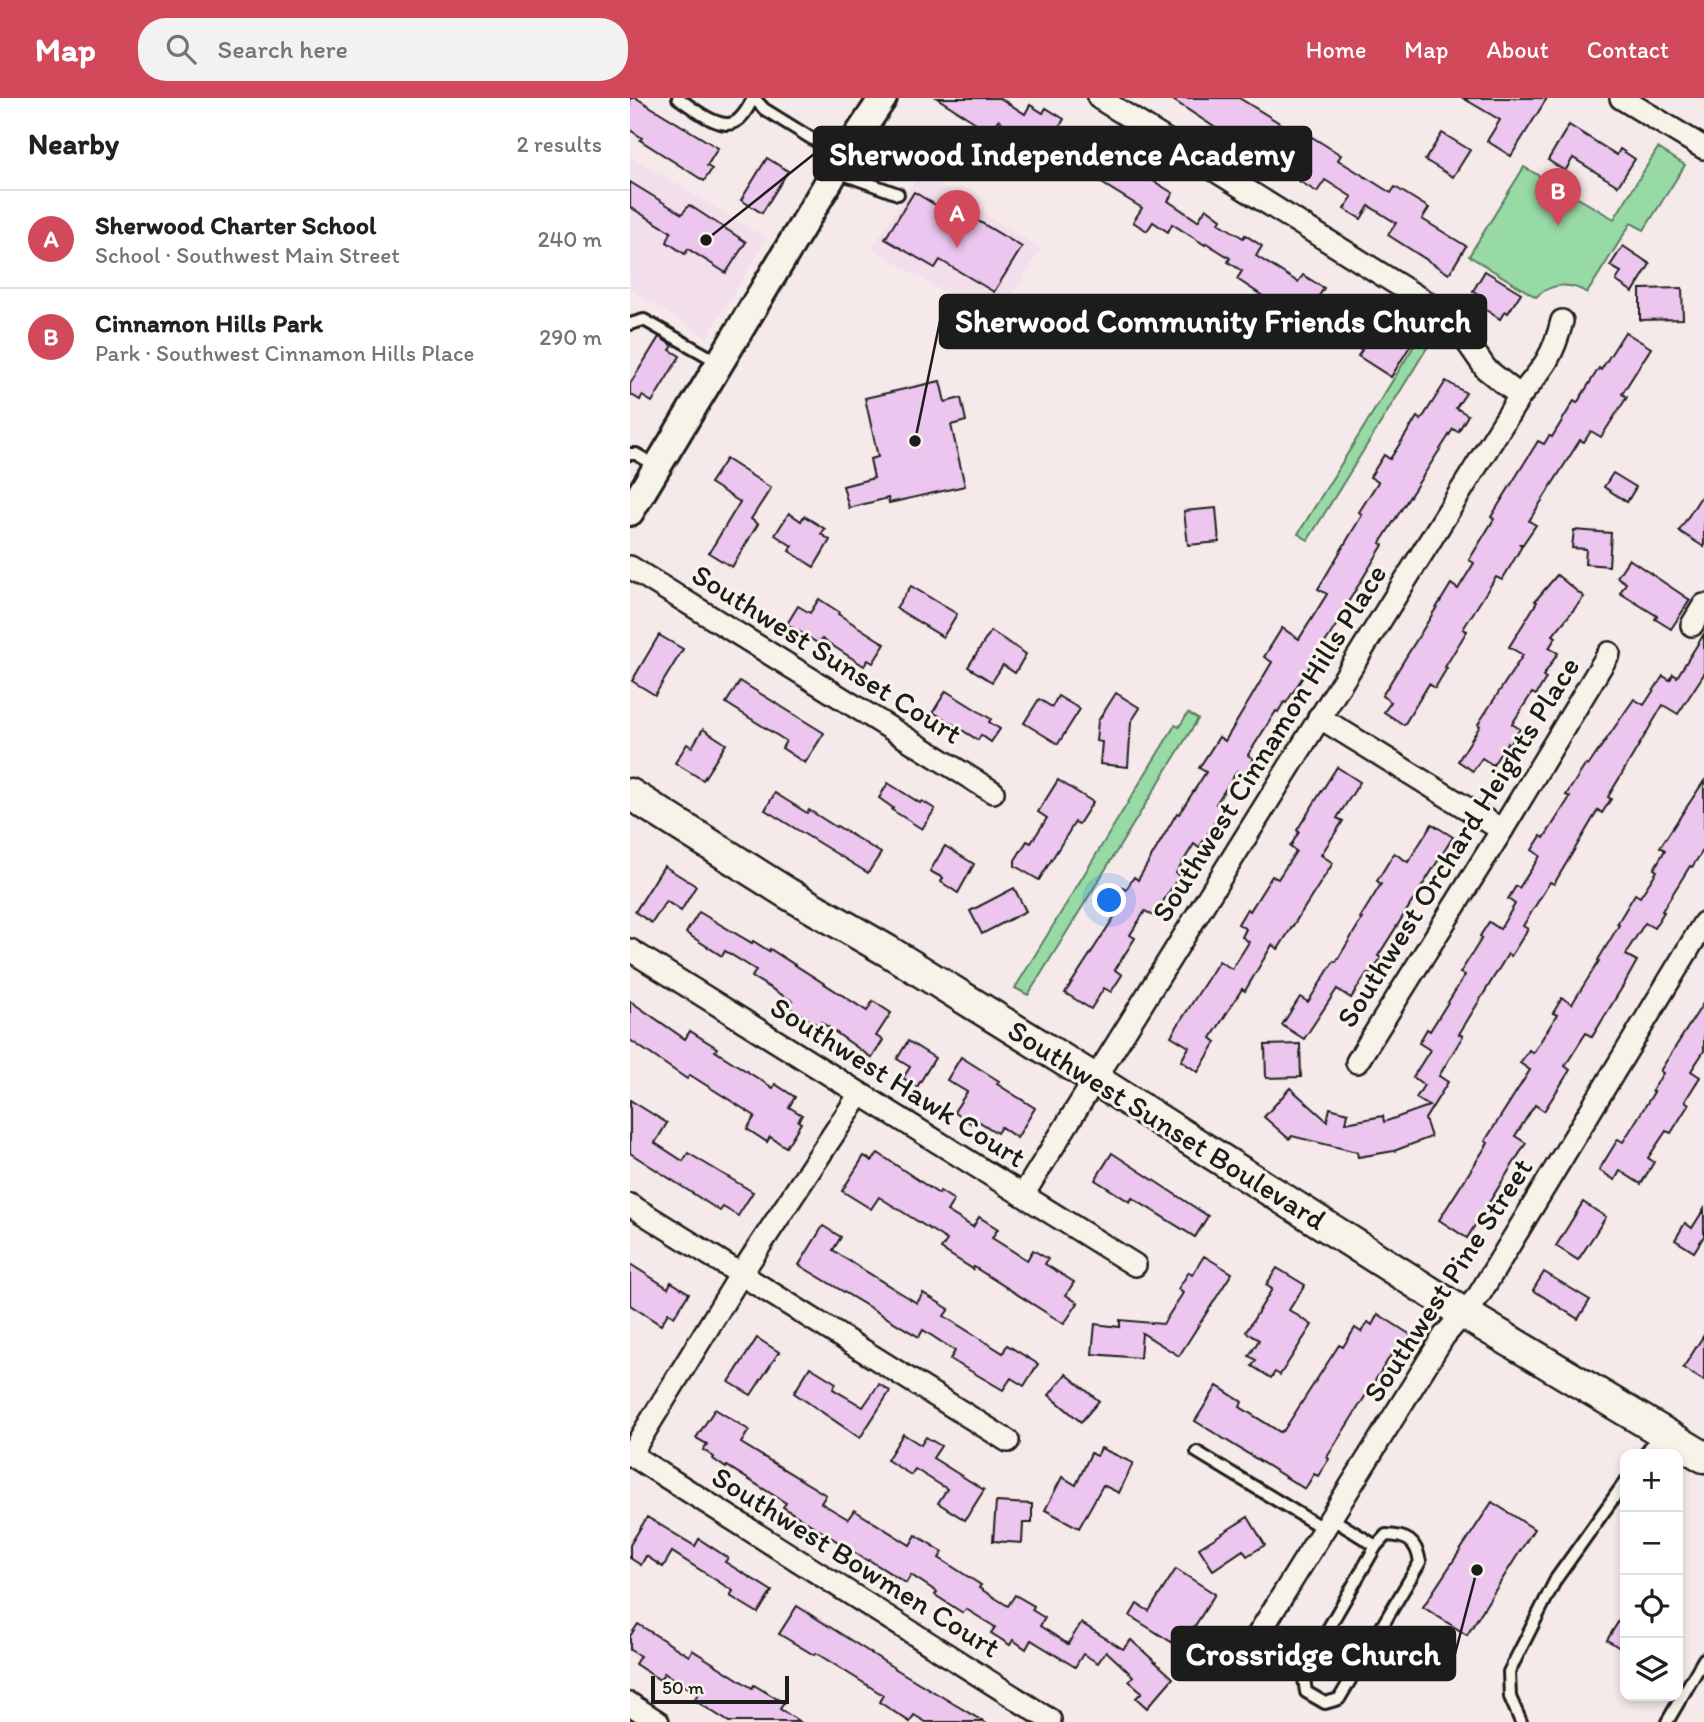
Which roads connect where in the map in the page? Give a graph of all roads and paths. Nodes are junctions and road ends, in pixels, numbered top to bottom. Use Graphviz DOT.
graph roads {
  1 [pos="678,98"];
  2 [pos="753,98"];
  3 [pos="883,98"];
  4 [pos="1099,98"];
  5 [pos="1621,98"];
  6 [pos="1704,148"];
  7 [pos="839,164"];
  8 [pos="898,194"];
  9 [pos="1562,321"];
  10 [pos="630,324"];
  11 [pos="720,363"];
  12 [pos="1520,396"];
  13 [pos="630,454"];
  14 [pos="658,467"];
  15 [pos="630,512"];
  16 [pos="630,567"];
  17 [pos="1704,605"];
  18 [pos="1692,625"];
  19 [pos="1609,653"];
  20 [pos="1319,717"];
  21 [pos="993,792"];
  22 [pos="630,794"];
  23 [pos="1503,830"];
  24 [pos="1704,923"];
  25 [pos="630,950"];
  26 [pos="1357,1062"];
  27 [pos="1097,1080"];
  28 [pos="860,1094"];
  29 [pos="1023,1195"];
  30 [pos="630,1205"];
  31 [pos="1135,1265"];
  32 [pos="741,1274"];
  33 [pos="1464,1313"];
  34 [pos="1008,1441"];
  35 [pos="1653,1443"];
  36 [pos="1198,1452"];
  37 [pos="630,1454"];
  38 [pos="1704,1457"];
  39 [pos="1620,1489"];
  40 [pos="1328,1524"];
  41 [pos="1376,1546"];
  42 [pos="1704,1659"];
  43 [pos="1238,1667"];
  44 [pos="630,1704"];
  45 [pos="1049,1720"];
  46 [pos="658,1722"];
  47 [pos="1521,1722"];
  48 [pos="1667,1722"];
  1 -- 2 [label="lane"];
  2 -- 7 [label="lane"];
  3 -- 7 [label="street"];
  4 -- 12 [label="street"];
  5 -- 6 [label="street"];
  7 -- 8 [label="lane"];
  7 -- 11 [label="street"];
  9 -- 12 [label="street, Southwest Cinnamon Hills Place"];
  10 -- 11 [label="lane"];
  11 -- 14 [label="street"];
  12 -- 20 [label="street, Southwest Cinnamon Hills Place"];
  13 -- 14 [label="lane"];
  14 -- 15 [label="street"];
  16 -- 21 [label="street, Southwest Sunset Court"];
  17 -- 18 [label="street"];
  19 -- 23 [label="street, Southwest Orchard Heights Place"];
  20 -- 23 [label="street"];
  20 -- 27 [label="street, Southwest Cinnamon Hills Place"];
  22 -- 27 [label="main road, Southwest Sunset Boulevard"];
  23 -- 26 [label="street, Southwest Orchard Heights Place"];
  24 -- 33 [label="street, Southwest Pine Street"];
  25 -- 28 [label="street, Southwest Hawk Court"];
  27 -- 29 [label="street, Southwest Cinnamon Hills Place"];
  27 -- 33 [label="main road, Southwest Sunset Boulevard"];
  28 -- 29 [label="street, Southwest Hawk Court"];
  28 -- 32 [label="street"];
  29 -- 31 [label="street, Southwest Hawk Court"];
  30 -- 32 [label="street"];
  32 -- 34 [label="street"];
  32 -- 37 [label="street"];
  33 -- 35 [label="main road, Southwest Sunset Boulevard"];
  33 -- 40 [label="street, Southwest Pine Street"];
  35 -- 38 [label="main road, Southwest Sunset Boulevard"];
  36 -- 40 [label="lane"];
  37 -- 45 [label="street, Southwest Bowmen Court"];
  39 -- 47 [label="lane"];
  40 -- 41 [label="lane"];
  40 -- 43 [label="street, Southwest Pine Street"];
  41 -- 41 [label="lane"];
  42 -- 48 [label="lane"];
  44 -- 46 [label="street"];
}
